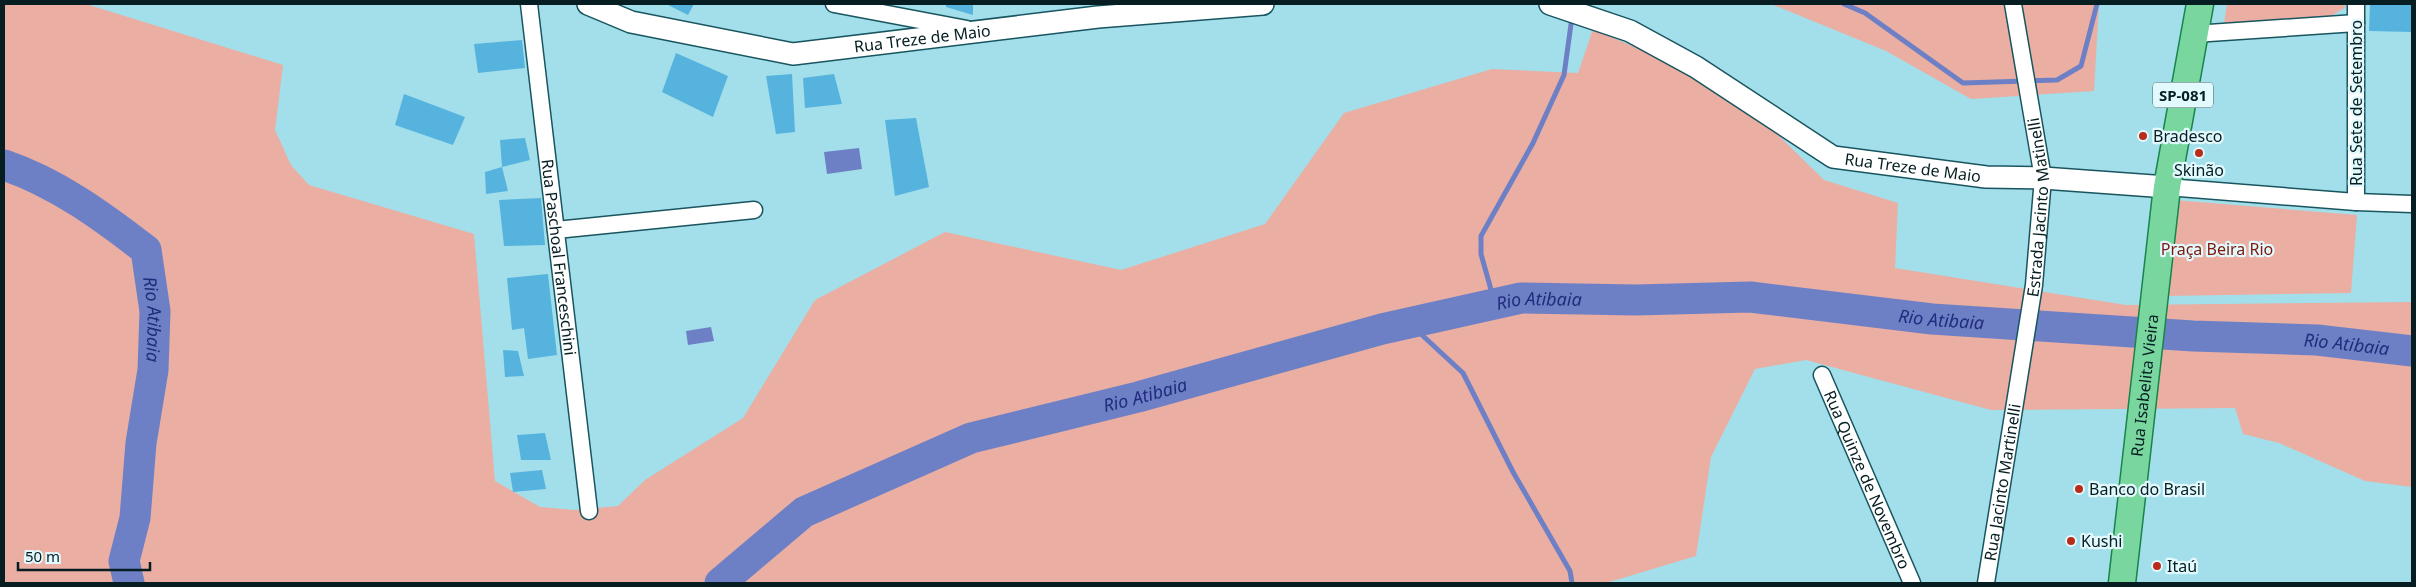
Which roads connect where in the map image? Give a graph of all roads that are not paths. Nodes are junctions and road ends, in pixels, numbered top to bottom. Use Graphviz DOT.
graph roads {
  1 [pos="530,4"];
  2 [pos="588,4"];
  3 [pos="834,4"];
  4 [pos="1263,4"];
  5 [pos="1550,4"];
  6 [pos="2013,4"];
  7 [pos="2200,4"];
  8 [pos="2356,4"];
  9 [pos="2356,23"];
  10 [pos="980,31"];
  11 [pos="2194,34"];
  12 [pos="2043,178"];
  13 [pos="2167,187"];
  14 [pos="2356,202"];
  15 [pos="2412,204"];
  16 [pos="754,210"];
  17 [pos="556,230"];
  18 [pos="1822,375"];
  19 [pos="2018,381"];
  20 [pos="589,511"];
  21 [pos="1912,583"];
  22 [pos="1986,583"];
  23 [pos="2122,583"];
  1 -- 17 [label="street, Rua Paschoal Franceschini"];
  2 -- 10 [label="street, Rua Treze de Maio"];
  3 -- 10 [label="street"];
  4 -- 10 [label="street, Rua Treze de Maio"];
  5 -- 12 [label="street, Rua Treze de Maio"];
  6 -- 12 [label="street, Estrada Jacinto Matinelli"];
  7 -- 11 [label="main road, SP-081"];
  8 -- 9 [label="street, Rua Sete de Setembro"];
  9 -- 11 [label="street"];
  9 -- 14 [label="street, Rua Sete de Setembro"];
  11 -- 13 [label="main road, SP-081"];
  12 -- 13 [label="street, Rua Treze de Maio"];
  12 -- 19 [label="street, Estrada Jacinto Matinelli"];
  13 -- 14 [label="street"];
  13 -- 23 [label="main road, Rua Isabelita Vieira"];
  14 -- 15 [label="street"];
  16 -- 17 [label="street"];
  17 -- 20 [label="street, Rua Paschoal Franceschini"];
  18 -- 21 [label="street, Rua Quinze de Novembro"];
  19 -- 22 [label="street, Rua Jacinto Martinelli"];
}
